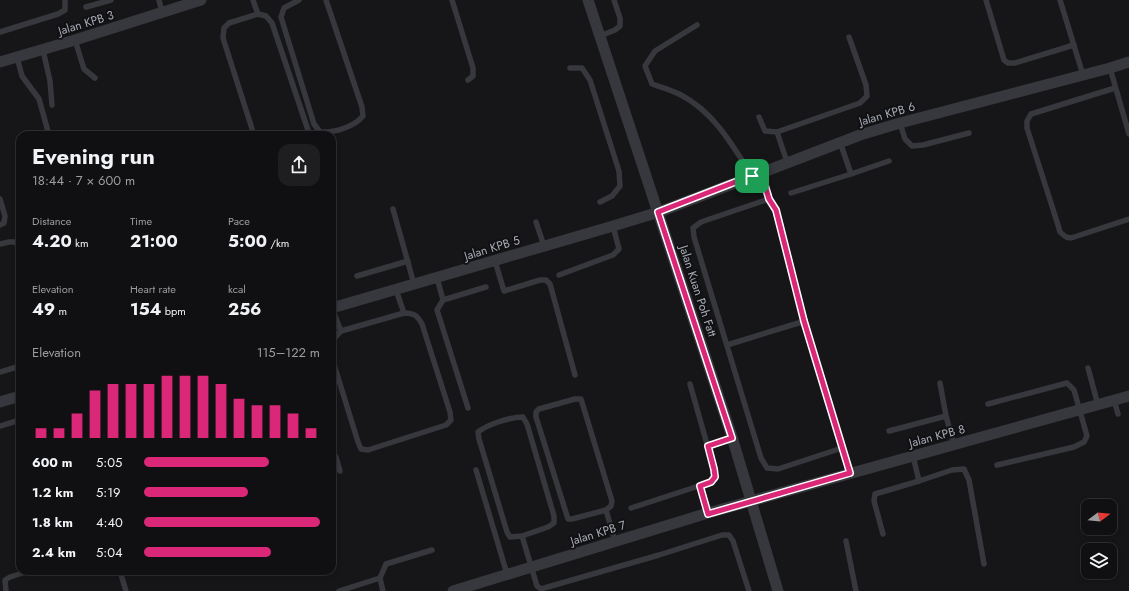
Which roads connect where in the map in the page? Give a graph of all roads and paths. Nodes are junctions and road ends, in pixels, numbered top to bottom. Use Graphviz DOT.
graph roads {
  1 [pos="65,0"];
  2 [pos="111,0"];
  3 [pos="159,0"];
  4 [pos="253,0"];
  5 [pos="299,0"];
  6 [pos="326,0"];
  7 [pos="452,0"];
  8 [pos="588,0"];
  9 [pos="614,0"];
  10 [pos="986,0"];
  11 [pos="1060,0"];
  12 [pos="198,1"];
  13 [pos="86,7"];
  14 [pos="162,12"];
  15 [pos="258,14"];
  16 [pos="697,25"];
  17 [pos="0,32"];
  18 [pos="600,36"];
  19 [pos="849,37"];
  20 [pos="75,40"];
  21 [pos="1074,46"];
  22 [pos="43,50"];
  23 [pos="16,57"];
  24 [pos="0,62"];
  25 [pos="1129,62"];
  26 [pos="570,68"];
  27 [pos="1110,68"];
  28 [pos="1083,75"];
  29 [pos="95,78"];
  30 [pos="468,80"];
  31 [pos="1115,88"];
  32 [pos="52,105"];
  33 [pos="759,117"];
  34 [pos="900,123"];
  35 [pos="48,131"];
  36 [pos="253,131"];
  37 [pos="308,131"];
  38 [pos="319,131"];
  39 [pos="331,131"];
  40 [pos="777,132"];
  41 [pos="969,133"];
  42 [pos="1129,134"];
  43 [pos="840,142"];
  44 [pos="888,160"];
  45 [pos="787,162"];
  46 [pos="756,174"];
  47 [pos="851,174"];
  48 [pos="791,193"];
  49 [pos="0,199"];
  50 [pos="769,199"];
  51 [pos="600,202"];
  52 [pos="394,209"];
  53 [pos="658,212"];
  54 [pos="1129,219"];
  55 [pos="536,222"];
  56 [pos="0,225"];
  57 [pos="614,226"];
  58 [pos="16,242"];
  59 [pos="0,244"];
  60 [pos="544,246"];
  61 [pos="408,261"];
  62 [pos="494,261"];
  63 [pos="559,275"];
  64 [pos="357,276"];
  65 [pos="437,278"];
  66 [pos="415,285"];
  67 [pos="486,287"];
  68 [pos="396,290"];
  69 [pos="443,300"];
  70 [pos="336,307"];
  71 [pos="404,313"];
  72 [pos="336,318"];
  73 [pos="804,321"];
  74 [pos="341,331"];
  75 [pos="336,337"];
  76 [pos="727,345"];
  77 [pos="16,367"];
  78 [pos="1088,368"];
  79 [pos="336,371"];
  80 [pos="0,372"];
  81 [pos="575,375"];
  82 [pos="940,383"];
  83 [pos="690,384"];
  84 [pos="1129,396"];
  85 [pos="16,397"];
  86 [pos="1114,400"];
  87 [pos="0,402"];
  88 [pos="988,404"];
  89 [pos="1098,404"];
  90 [pos="468,408"];
  91 [pos="1080,410"];
  92 [pos="1118,414"];
  93 [pos="946,416"];
  94 [pos="16,421"];
  95 [pos="0,426"];
  96 [pos="889,431"];
  97 [pos="732,438"];
  98 [pos="954,445"];
  99 [pos="708,446"];
  100 [pos="842,448"];
  101 [pos="336,456"];
  102 [pos="913,456"];
  103 [pos="996,465"];
  104 [pos="476,470"];
  105 [pos="340,471"];
  106 [pos="850,473"];
  107 [pos="920,481"];
  108 [pos="700,486"];
  109 [pos="752,502"];
  110 [pos="631,508"];
  111 [pos="606,510"];
  112 [pos="708,514"];
  113 [pos="883,534"];
  114 [pos="522,536"];
  115 [pos="615,541"];
  116 [pos="846,541"];
  117 [pos="432,550"];
  118 [pos="984,564"];
  119 [pos="531,567"];
  120 [pos="507,574"];
  121 [pos="16,575"];
  122 [pos="121,575"];
  123 [pos="380,578"];
  124 [pos="6,591"];
  125 [pos="126,591"];
  126 [pos="339,591"];
  127 [pos="383,591"];
  128 [pos="453,591"];
  129 [pos="749,591"];
  130 [pos="778,591"];
  131 [pos="856,591"];
  1 -- 17 [label="lane"];
  2 -- 13 [label="lane"];
  3 -- 14 [label="lane"];
  4 -- 15 [label="lane"];
  5 -- 38 [label="lane"];
  6 -- 39 [label="lane"];
  7 -- 30 [label="lane"];
  8 -- 18 [label="street, Jalan Kuan Poh Fatt"];
  9 -- 18 [label="lane"];
  10 -- 21 [label="lane"];
  11 -- 21 [label="lane"];
  12 -- 14 [label="street, Jalan KPB 3"];
  14 -- 20 [label="street, Jalan KPB 3"];
  15 -- 36 [label="lane"];
  15 -- 37 [label="lane"];
  16 -- 46 [label="lane"];
  18 -- 53 [label="street, Jalan Kuan Poh Fatt"];
  19 -- 40 [label="lane"];
  20 -- 22 [label="street, Jalan KPB 3"];
  20 -- 29 [label="lane"];
  21 -- 28 [label="lane"];
  22 -- 23 [label="street, Jalan KPB 3"];
  22 -- 32 [label="lane"];
  23 -- 24 [label="street, Jalan KPB 3"];
  23 -- 35 [label="lane"];
  25 -- 27 [label="street, Jalan KPB 6"];
  26 -- 51 [label="lane"];
  27 -- 28 [label="street, Jalan KPB 6"];
  27 -- 31 [label="lane"];
  28 -- 34 [label="street, Jalan KPB 6"];
  31 -- 42 [label="lane"];
  31 -- 54 [label="lane"];
  33 -- 40 [label="lane"];
  34 -- 41 [label="lane"];
  34 -- 43 [label="street, Jalan KPB 6"];
  40 -- 45 [label="lane"];
  43 -- 45 [label="street, Jalan KPB 6"];
  43 -- 47 [label="lane"];
  44 -- 47 [label="lane"];
  45 -- 46 [label="street, Jalan KPB 6"];
  46 -- 50 [label="lane"];
  46 -- 53 [label="street, Jalan KPB 6"];
  47 -- 48 [label="lane"];
  49 -- 56 [label="lane"];
  50 -- 73 [label="lane"];
  50 -- 76 [label="lane"];
  52 -- 61 [label="lane"];
  53 -- 57 [label="street, Jalan KPB 5"];
  53 -- 97 [label="street, Jalan Kuan Poh Fatt"];
  55 -- 60 [label="lane"];
  57 -- 60 [label="street, Jalan KPB 5"];
  57 -- 63 [label="lane"];
  58 -- 59 [label="lane"];
  60 -- 62 [label="street, Jalan KPB 5"];
  61 -- 64 [label="lane"];
  61 -- 66 [label="lane"];
  62 -- 65 [label="street, Jalan KPB 5"];
  62 -- 81 [label="lane"];
  65 -- 66 [label="street, Jalan KPB 5"];
  65 -- 69 [label="lane"];
  66 -- 68 [label="street, Jalan KPB 5"];
  67 -- 69 [label="lane"];
  68 -- 70 [label="street, Jalan KPB 5"];
  68 -- 71 [label="lane"];
  69 -- 90 [label="lane"];
  71 -- 74 [label="lane"];
  71 -- 79 [label="lane"];
  72 -- 74 [label="lane"];
  73 -- 76 [label="lane"];
  73 -- 100 [label="lane"];
  74 -- 75 [label="lane"];
  76 -- 100 [label="lane"];
  77 -- 80 [label="lane"];
  78 -- 89 [label="lane"];
  82 -- 93 [label="lane"];
  83 -- 99 [label="lane"];
  84 -- 86 [label="street, Jalan KPB 8"];
  85 -- 87 [label="street"];
  86 -- 89 [label="street, Jalan KPB 8"];
  86 -- 92 [label="lane"];
  88 -- 91 [label="lane"];
  89 -- 91 [label="street, Jalan KPB 8"];
  91 -- 98 [label="street, Jalan KPB 8"];
  91 -- 103 [label="lane"];
  93 -- 96 [label="lane"];
  93 -- 98 [label="lane"];
  94 -- 95 [label="lane"];
  97 -- 99 [label="lane"];
  97 -- 109 [label="street, Jalan Kuan Poh Fatt"];
  98 -- 102 [label="street, Jalan KPB 8"];
  99 -- 108 [label="lane"];
  100 -- 106 [label="lane"];
  101 -- 105 [label="lane"];
  102 -- 106 [label="street, Jalan KPB 8"];
  102 -- 107 [label="lane"];
  104 -- 120 [label="lane"];
  106 -- 109 [label="street, Jalan KPB 8"];
  107 -- 113 [label="lane"];
  107 -- 118 [label="lane"];
  108 -- 110 [label="lane"];
  108 -- 112 [label="lane"];
  109 -- 112 [label="street, Jalan KPB 7"];
  109 -- 130 [label="street, Jalan Kuan Poh Fatt"];
  111 -- 111 [label="lane"];
  111 -- 115 [label="lane"];
  112 -- 115 [label="street, Jalan KPB 7"];
  114 -- 114 [label="lane"];
  114 -- 119 [label="lane"];
  115 -- 119 [label="street, Jalan KPB 7"];
  116 -- 131 [label="lane"];
  117 -- 123 [label="lane"];
  119 -- 120 [label="street, Jalan KPB 7"];
  119 -- 129 [label="lane"];
  120 -- 128 [label="street, Jalan KPB 7"];
  121 -- 124 [label="lane"];
  122 -- 125 [label="lane"];
  123 -- 126 [label="lane"];
  123 -- 127 [label="lane"];
}
